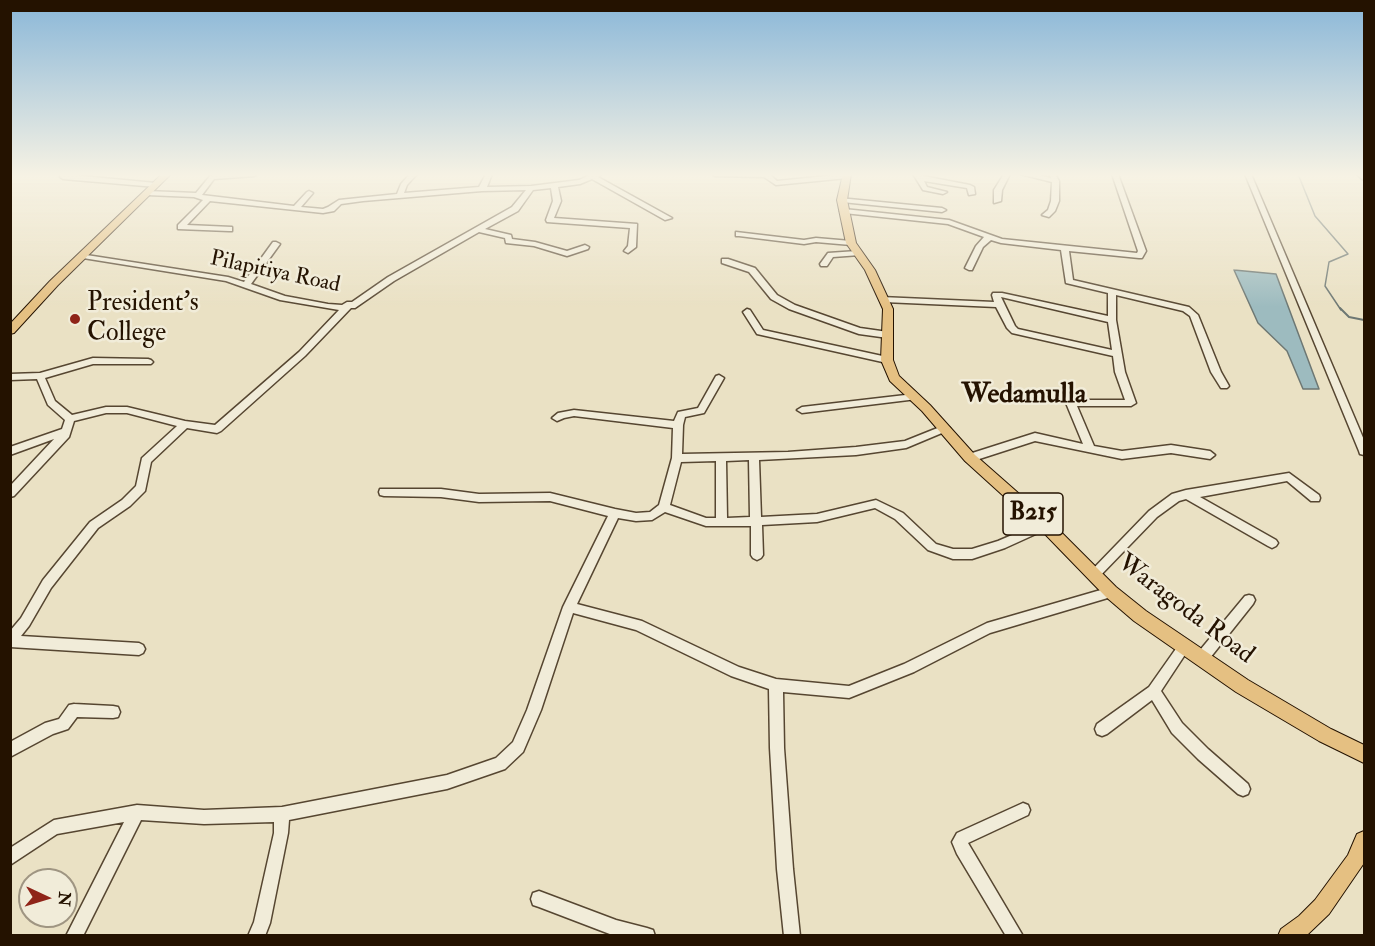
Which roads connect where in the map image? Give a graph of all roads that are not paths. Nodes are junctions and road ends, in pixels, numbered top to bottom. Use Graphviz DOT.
graph roads {
  1 [pos="121,218"];
  2 [pos="190,218"];
  3 [pos="499,218"];
  4 [pos="551,218"];
  5 [pos="846,218"];
  6 [pos="923,218"];
  7 [pos="1130,218"];
  8 [pos="1267,218"];
  9 [pos="229,229"];
  10 [pos="478,230"];
  11 [pos="739,234"];
  12 [pos="988,238"];
  13 [pos="276,244"];
  14 [pos="585,247"];
  15 [pos="854,248"];
  16 [pos="1065,249"];
  17 [pos="628,251"];
  18 [pos="83,256"];
  19 [pos="725,261"];
  20 [pos="824,264"];
  21 [pos="969,268"];
  22 [pos="246,285"];
  23 [pos="1112,292"];
  24 [pos="884,299"];
  25 [pos="350,304"];
  26 [pos="999,305"];
  27 [pos="747,312"];
  28 [pos="1112,320"];
  29 [pos="10,331"];
  30 [pos="888,335"];
  31 [pos="1117,354"];
  32 [pos="887,360"];
  33 [pos="148,362"];
  34 [pos="10,376"];
  35 [pos="40,376"];
  36 [pos="719,378"];
  37 [pos="1224,386"];
  38 [pos="914,397"];
  39 [pos="802,410"];
  40 [pos="557,418"];
  41 [pos="70,419"];
  42 [pos="185,424"];
  43 [pos="678,425"];
  44 [pos="945,428"];
  45 [pos="66,430"];
  46 [pos="1090,449"];
  47 [pos="10,451"];
  48 [pos="1365,451"];
  49 [pos="1210,455"];
  50 [pos="754,457"];
  51 [pos="677,458"];
  52 [pos="721,458"];
  53 [pos="970,458"];
  54 [pos="384,492"];
  55 [pos="10,494"];
  56 [pos="1186,494"];
  57 [pos="1315,498"];
  58 [pos="664,507"];
  59 [pos="615,513"];
  60 [pos="755,521"];
  61 [pos="722,524"];
  62 [pos="1045,525"];
  63 [pos="1272,543"];
  64 [pos="757,555"];
  65 [pos="1094,575"];
  66 [pos="1111,592"];
  67 [pos="1249,600"];
  68 [pos="569,607"];
  69 [pos="10,641"];
  70 [pos="1184,647"];
  71 [pos="139,649"];
  72 [pos="1201,658"];
  73 [pos="776,686"];
  74 [pos="1154,691"];
  75 [pos="113,712"];
  76 [pos="1102,729"];
  77 [pos="10,750"];
  78 [pos="1365,754"];
  79 [pos="1243,789"];
  80 [pos="1023,810"];
  81 [pos="137,812"];
  82 [pos="282,814"];
  83 [pos="1365,841"];
  84 [pos="10,858"];
  85 [pos="538,899"];
  86 [pos="1310,929"];
  87 [pos="74,936"];
  88 [pos="256,936"];
  89 [pos="647,936"];
  90 [pos="792,936"];
  91 [pos="1015,936"];
  92 [pos="1288,936"];
  1 -- 18 [label="main road"];
  2 -- 9 [label="street"];
  3 -- 10 [label="street, Pilapitiya Road"];
  4 -- 17 [label="street"];
  5 -- 15 [label="main road"];
  6 -- 12 [label="street"];
  7 -- 16 [label="street"];
  8 -- 48 [label="street"];
  10 -- 14 [label="street"];
  10 -- 25 [label="street, Pilapitiya Road"];
  11 -- 15 [label="street"];
  12 -- 16 [label="street"];
  12 -- 21 [label="street"];
  13 -- 22 [label="street"];
  15 -- 20 [label="street"];
  15 -- 24 [label="main road"];
  16 -- 23 [label="street"];
  18 -- 22 [label="street, Pilapitiya Road"];
  18 -- 29 [label="main road"];
  19 -- 30 [label="street"];
  22 -- 25 [label="street, Pilapitiya Road"];
  23 -- 28 [label="street"];
  23 -- 37 [label="street"];
  24 -- 26 [label="street"];
  24 -- 30 [label="main road"];
  25 -- 42 [label="street"];
  26 -- 28 [label="street"];
  26 -- 31 [label="street"];
  27 -- 32 [label="street"];
  28 -- 31 [label="street"];
  30 -- 32 [label="main road"];
  31 -- 46 [label="street"];
  32 -- 38 [label="main road, Waragoda Road / B215"];
  33 -- 35 [label="street"];
  34 -- 35 [label="street"];
  35 -- 41 [label="street"];
  36 -- 43 [label="street"];
  38 -- 39 [label="street"];
  38 -- 44 [label="main road, Waragoda Road / B215"];
  40 -- 43 [label="street"];
  41 -- 42 [label="street"];
  41 -- 45 [label="street"];
  42 -- 69 [label="street"];
  43 -- 51 [label="street"];
  44 -- 50 [label="street"];
  44 -- 53 [label="main road, Waragoda Road / B215"];
  45 -- 47 [label="street"];
  45 -- 55 [label="street"];
  46 -- 49 [label="street"];
  46 -- 53 [label="street"];
  50 -- 52 [label="street"];
  50 -- 60 [label="street"];
  51 -- 52 [label="street"];
  51 -- 58 [label="street"];
  52 -- 61 [label="street"];
  53 -- 62 [label="main road, Waragoda Road / B215"];
  54 -- 59 [label="street"];
  56 -- 57 [label="street"];
  56 -- 63 [label="street"];
  56 -- 65 [label="street"];
  58 -- 59 [label="street"];
  58 -- 61 [label="street"];
  59 -- 68 [label="street"];
  60 -- 61 [label="street"];
  60 -- 62 [label="street"];
  60 -- 64 [label="street"];
  62 -- 65 [label="main road, Waragoda Road / B215"];
  65 -- 66 [label="main road, Waragoda Road / B215"];
  66 -- 70 [label="main road, Waragoda Road / B215"];
  66 -- 73 [label="street"];
  67 -- 72 [label="street"];
  68 -- 73 [label="street"];
  68 -- 82 [label="street"];
  69 -- 71 [label="street"];
  70 -- 72 [label="main road, Waragoda Road / B215"];
  70 -- 74 [label="street"];
  72 -- 78 [label="main road, Waragoda Road / B215"];
  73 -- 90 [label="street"];
  74 -- 76 [label="street"];
  74 -- 79 [label="street"];
  75 -- 77 [label="street"];
  80 -- 91 [label="street"];
  81 -- 82 [label="street"];
  81 -- 84 [label="street"];
  81 -- 87 [label="street"];
  82 -- 88 [label="street"];
  83 -- 86 [label="main road"];
  85 -- 89 [label="street"];
  86 -- 92 [label="main road"];
}
